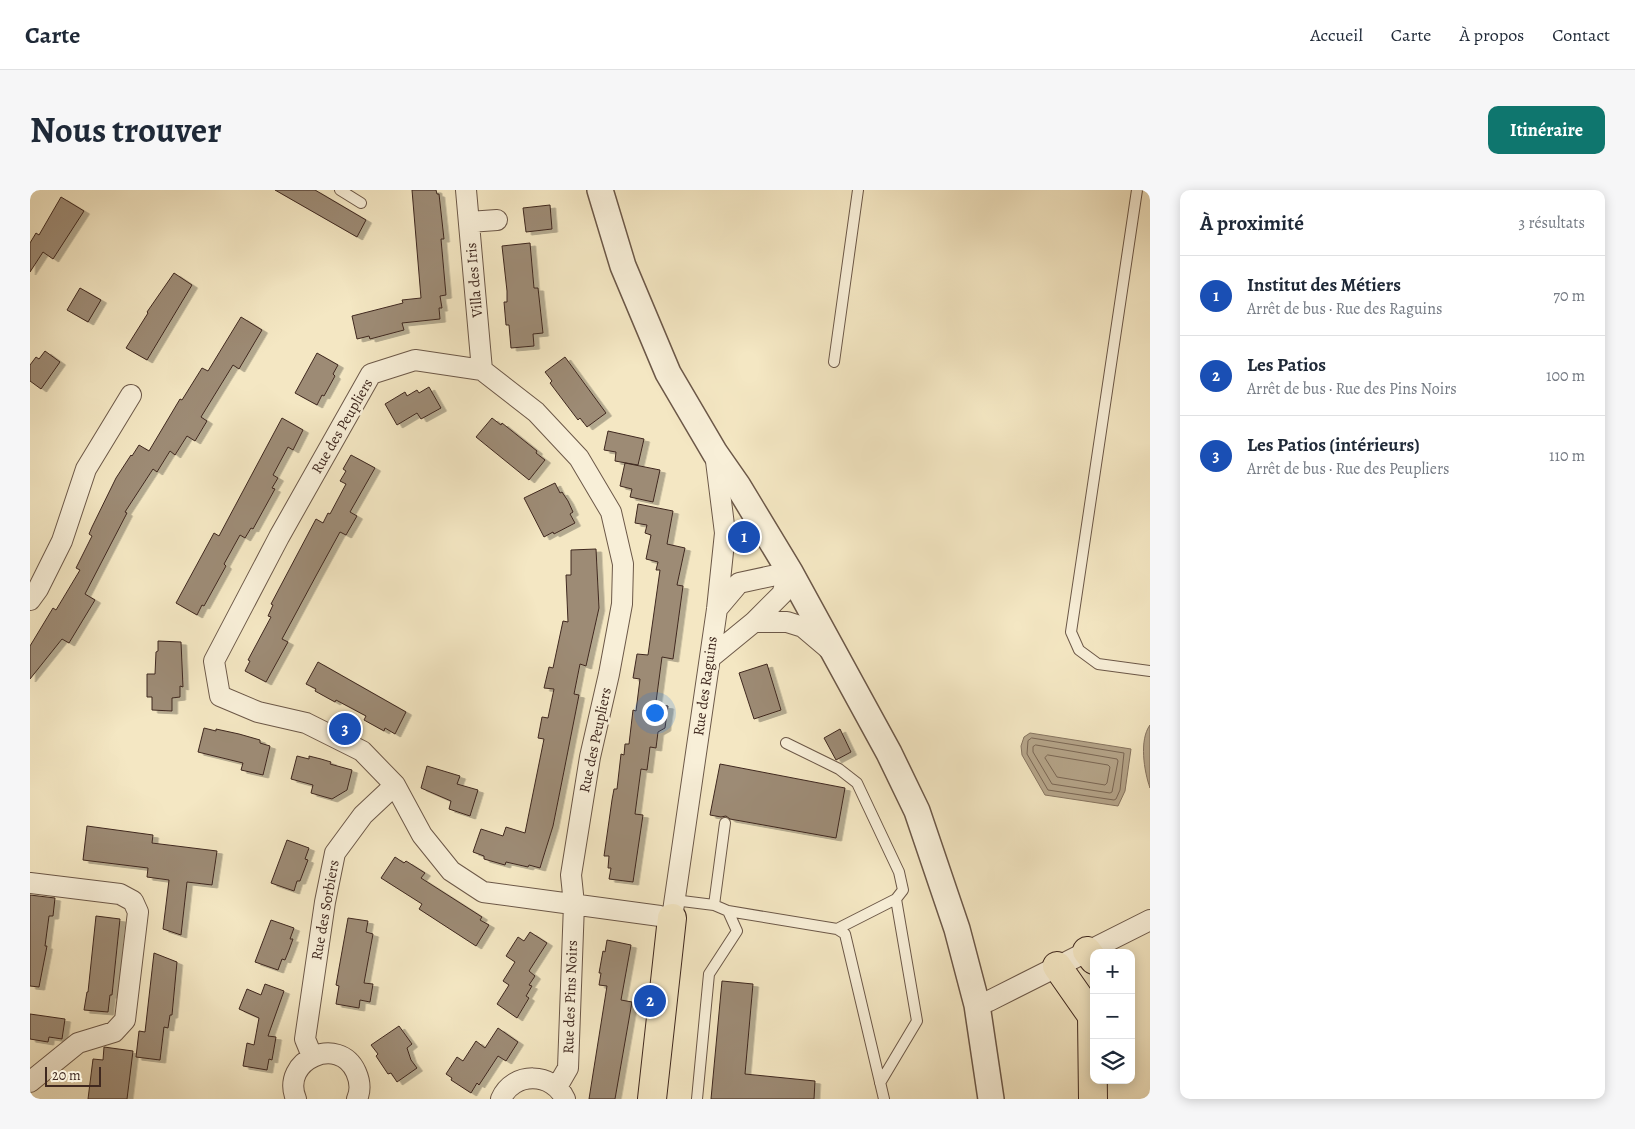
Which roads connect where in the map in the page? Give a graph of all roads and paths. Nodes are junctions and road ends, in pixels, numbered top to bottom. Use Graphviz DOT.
graph roads {
  1 [pos="340,190"];
  2 [pos="466,190"];
  3 [pos="600,190"];
  4 [pos="858,190"];
  5 [pos="1136,190"];
  6 [pos="361,202"];
  7 [pos="497,220"];
  8 [pos="469,222"];
  9 [pos="834,362"];
  10 [pos="482,370"];
  11 [pos="130,395"];
  12 [pos="715,454"];
  13 [pos="790,572"];
  14 [pos="30,600"];
  15 [pos="717,609"];
  16 [pos="754,622"];
  17 [pos="832,651"];
  18 [pos="710,658"];
  19 [pos="1150,671"];
  20 [pos="786,743"];
  21 [pos="395,785"];
  22 [pos="725,823"];
  23 [pos="30,883"];
  24 [pos="896,899"];
  25 [pos="574,904"];
  26 [pos="714,905"];
  27 [pos="673,909"];
  28 [pos="728,911"];
  29 [pos="1150,920"];
  30 [pos="837,929"];
  31 [pos="1100,949"];
  32 [pos="1090,955"];
  33 [pos="1057,966"];
  34 [pos="978,1005"];
  35 [pos="312,1056"];
  36 [pos="30,1082"];
  37 [pos="880,1082"];
  38 [pos="1107,1084"];
  39 [pos="561,1093"];
  40 [pos="296,1099"];
  41 [pos="357,1099"];
  42 [pos="501,1099"];
  43 [pos="652,1099"];
  44 [pos="697,1099"];
  45 [pos="884,1099"];
  46 [pos="992,1099"];
  47 [pos="1093,1099"];
  48 [pos="1108,1099"];
  1 -- 6 [label="lane"];
  2 -- 8 [label="street, Villa des Iris"];
  3 -- 12 [label="street"];
  4 -- 9 [label="lane"];
  5 -- 19 [label="lane"];
  7 -- 8 [label="street"];
  8 -- 10 [label="street, Villa des Iris"];
  10 -- 21 [label="street, Rue des Peupliers"];
  10 -- 25 [label="street, Rue des Peupliers"];
  11 -- 14 [label="street"];
  12 -- 13 [label="street"];
  12 -- 15 [label="street, Rue des Raguins"];
  13 -- 15 [label="street"];
  13 -- 16 [label="street"];
  13 -- 17 [label="street"];
  15 -- 18 [label="street, Rue des Raguins"];
  16 -- 17 [label="street"];
  16 -- 18 [label="street"];
  17 -- 34 [label="street"];
  18 -- 27 [label="street, Rue des Raguins"];
  20 -- 24 [label="lane"];
  21 -- 25 [label="street, Rue des Peupliers"];
  21 -- 35 [label="street, Rue des Sorbiers"];
  22 -- 26 [label="lane"];
  23 -- 36 [label="street"];
  24 -- 30 [label="lane"];
  24 -- 37 [label="lane"];
  25 -- 27 [label="street, Rue des Peupliers"];
  25 -- 39 [label="street, Rue des Pins Noirs"];
  26 -- 27 [label="lane"];
  26 -- 28 [label="lane"];
  27 -- 43 [label="main road"];
  28 -- 30 [label="lane"];
  28 -- 44 [label="lane"];
  29 -- 31 [label="street"];
  30 -- 37 [label="lane"];
  32 -- 33 [label="street"];
  33 -- 34 [label="street"];
  33 -- 47 [label="main road"];
  34 -- 46 [label="street"];
  35 -- 40 [label="street"];
  35 -- 41 [label="street"];
  37 -- 45 [label="lane"];
  38 -- 48 [label="main road"];
  39 -- 42 [label="street, Rue des Pins Noirs"];
}
